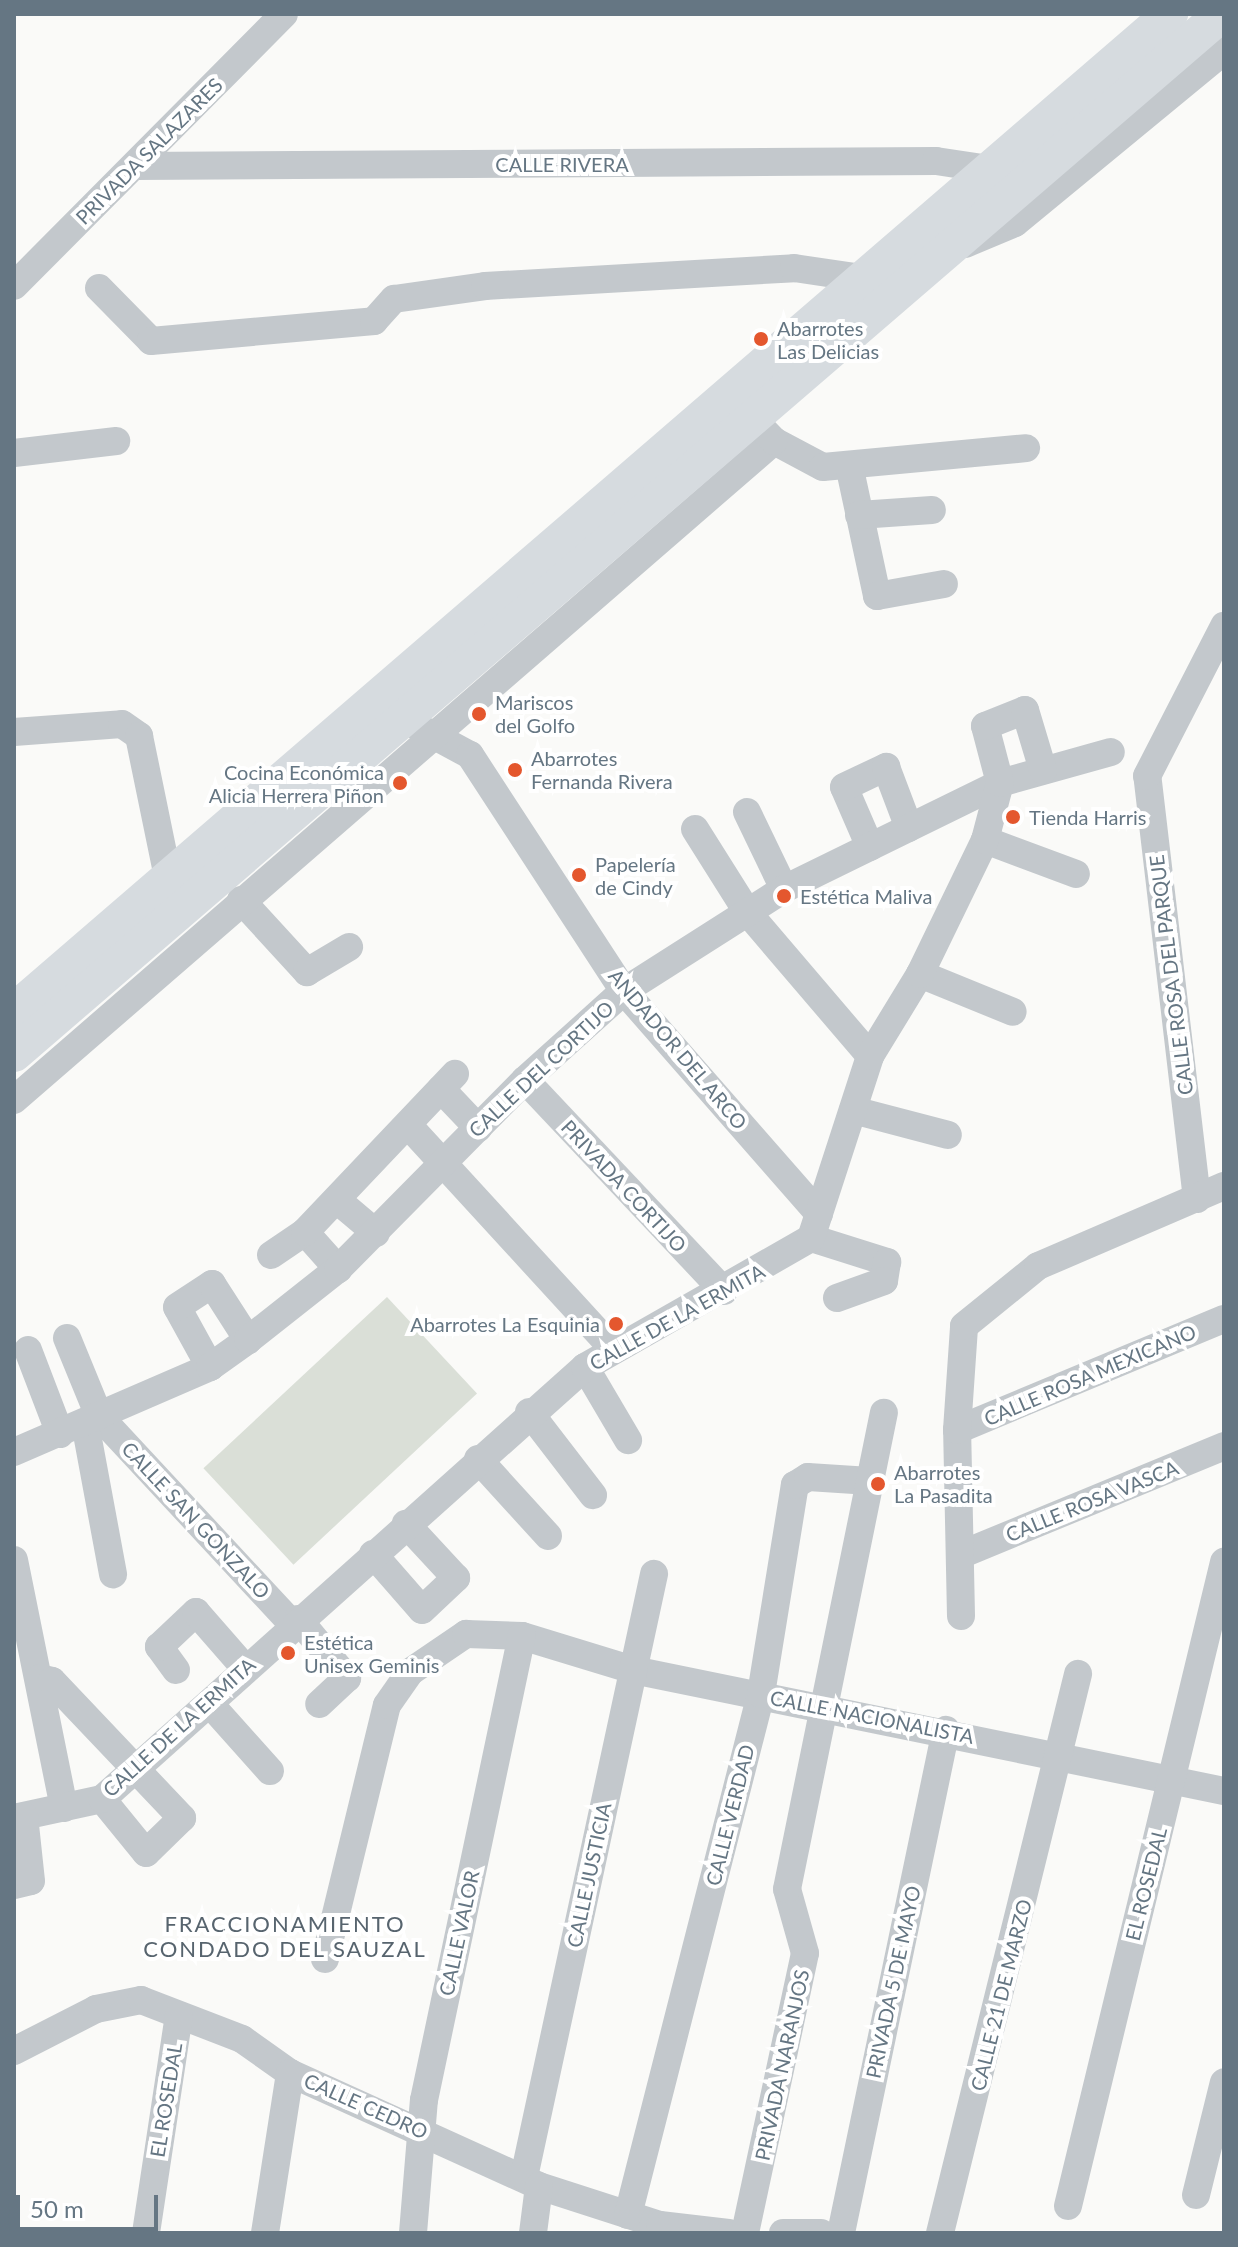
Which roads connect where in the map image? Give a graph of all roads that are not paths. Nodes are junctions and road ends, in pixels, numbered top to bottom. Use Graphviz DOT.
graph roads {
  1 [pos="284,14"];
  2 [pos="1170,14"];
  3 [pos="1222,14"];
  4 [pos="1224,51"];
  5 [pos="135,166"];
  6 [pos="989,169"];
  7 [pos="946,252"];
  8 [pos="862,278"];
  9 [pos="14,286"];
  10 [pos="99,288"];
  11 [pos="729,393"];
  12 [pos="764,430"];
  13 [pos="116,441"];
  14 [pos="1026,448"];
  15 [pos="14,453"];
  16 [pos="849,465"];
  17 [pos="932,510"];
  18 [pos="859,515"];
  19 [pos="621,554"];
  20 [pos="944,584"];
  21 [pos="477,609"];
  22 [pos="1224,626"];
  23 [pos="500,637"];
  24 [pos="464,707"];
  25 [pos="397,724"];
  26 [pos="435,731"];
  27 [pos="14,732"];
  28 [pos="1111,752"];
  29 [pos="470,755"];
  30 [pos="1043,770"];
  31 [pos="1000,783"];
  32 [pos="747,812"];
  33 [pos="909,828"];
  34 [pos="695,829"];
  35 [pos="985,840"];
  36 [pos="870,847"];
  37 [pos="1076,874"];
  38 [pos="784,889"];
  39 [pos="196,896"];
  40 [pos="241,900"];
  41 [pos="748,913"];
  42 [pos="349,947"];
  43 [pos="144,963"];
  44 [pos="920,974"];
  45 [pos="624,991"];
  46 [pos="14,1011"];
  47 [pos="1013,1012"];
  48 [pos="14,1054"];
  49 [pos="870,1056"];
  50 [pos="525,1080"];
  51 [pos="14,1100"];
  52 [pos="853,1110"];
  53 [pos="408,1125"];
  54 [pos="478,1128"];
  55 [pos="948,1135"];
  56 [pos="445,1160"];
  57 [pos="1224,1186"];
  58 [pos="1197,1199"];
  59 [pos="337,1200"];
  60 [pos="815,1226"];
  61 [pos="305,1232"];
  62 [pos="376,1233"];
  63 [pos="271,1255"];
  64 [pos="338,1269"];
  65 [pos="724,1291"];
  66 [pos="837,1298"];
  67 [pos="1224,1319"];
  68 [pos="67,1338"];
  69 [pos="248,1340"];
  70 [pos="613,1349"];
  71 [pos="28,1350"];
  72 [pos="210,1367"];
  73 [pos="585,1367"];
  74 [pos="78,1368"];
  75 [pos="42,1385"];
  76 [pos="529,1412"];
  77 [pos="884,1413"];
  78 [pos="82,1424"];
  79 [pos="957,1430"];
  80 [pos="628,1440"];
  81 [pos="1224,1446"];
  82 [pos="14,1452"];
  83 [pos="478,1459"];
  84 [pos="870,1481"];
  85 [pos="593,1495"];
  86 [pos="406,1524"];
  87 [pos="548,1536"];
  88 [pos="373,1554"];
  89 [pos="960,1555"];
  90 [pos="14,1560"];
  91 [pos="1224,1562"];
  92 [pos="113,1574"];
  93 [pos="654,1574"];
  94 [pos="961,1616"];
  95 [pos="295,1621"];
  96 [pos="522,1636"];
  97 [pos="245,1668"];
  98 [pos="176,1670"];
  99 [pos="633,1670"];
  100 [pos="1078,1674"];
  101 [pos="40,1678"];
  102 [pos="761,1694"];
  103 [pos="210,1704"];
  104 [pos="319,1704"];
  105 [pos="827,1710"];
  106 [pos="91,1724"];
  107 [pos="946,1730"];
  108 [pos="54,1752"];
  109 [pos="1062,1758"];
  110 [pos="134,1771"];
  111 [pos="270,1771"];
  112 [pos="1172,1779"];
  113 [pos="1224,1791"];
  114 [pos="102,1799"];
  115 [pos="64,1808"];
  116 [pos="19,1817"];
  117 [pos="14,1885"];
  118 [pos="325,1959"];
  119 [pos="179,2015"];
  120 [pos="14,2051"];
  121 [pos="290,2073"];
  122 [pos="1224,2082"];
  123 [pos="424,2131"];
  124 [pos="531,2182"];
  125 [pos="1196,2195"];
  126 [pos="1068,2206"];
  127 [pos="628,2215"];
  128 [pos="659,2229"];
  129 [pos="146,2233"];
  130 [pos="265,2233"];
  131 [pos="413,2233"];
  132 [pos="533,2233"];
  133 [pos="729,2233"];
  134 [pos="745,2233"];
  135 [pos="783,2233"];
  136 [pos="821,2233"];
  137 [pos="841,2233"];
  138 [pos="940,2233"];
  1 -- 5 [label="street, PRIVADA SALAZARES"];
  2 -- 6 [label="main road"];
  3 -- 7 [label="main road"];
  4 -- 7 [label="street"];
  5 -- 6 [label="street, CALLE RIVERA"];
  5 -- 9 [label="street, PRIVADA SALAZARES"];
  6 -- 8 [label="main road"];
  7 -- 12 [label="main road"];
  8 -- 10 [label="street"];
  8 -- 11 [label="main road"];
  11 -- 12 [label="main road"];
  11 -- 21 [label="main road"];
  12 -- 16 [label="street"];
  12 -- 19 [label="main road"];
  13 -- 15 [label="street"];
  14 -- 16 [label="street"];
  16 -- 18 [label="street"];
  17 -- 18 [label="street"];
  18 -- 20 [label="street"];
  19 -- 23 [label="main road"];
  19 -- 24 [label="street"];
  21 -- 23 [label="main road"];
  21 -- 39 [label="main road"];
  22 -- 58 [label="street, CALLE ROSA DEL PARQUE"];
  23 -- 24 [label="street"];
  23 -- 25 [label="main road"];
  24 -- 26 [label="street"];
  24 -- 29 [label="street, ANDADOR DEL ARCO"];
  25 -- 26 [label="street, ANDADOR DEL ARCO"];
  25 -- 39 [label="main road"];
  26 -- 29 [label="street, ANDADOR DEL ARCO"];
  26 -- 40 [label="street"];
  27 -- 39 [label="street"];
  28 -- 30 [label="street, CALLE DEL CORTIJO"];
  29 -- 45 [label="street, ANDADOR DEL ARCO"];
  30 -- 31 [label="street, CALLE DEL CORTIJO"];
  30 -- 31 [label="street"];
  31 -- 33 [label="street, CALLE DEL CORTIJO"];
  31 -- 35 [label="street"];
  32 -- 38 [label="street"];
  33 -- 36 [label="street, CALLE DEL CORTIJO"];
  33 -- 36 [label="street"];
  34 -- 41 [label="street"];
  35 -- 37 [label="street"];
  35 -- 44 [label="street"];
  36 -- 38 [label="street, CALLE DEL CORTIJO"];
  38 -- 41 [label="street, CALLE DEL CORTIJO"];
  39 -- 40 [label="street"];
  39 -- 43 [label="main road"];
  39 -- 46 [label="main road"];
  40 -- 42 [label="street"];
  41 -- 45 [label="street, CALLE DEL CORTIJO"];
  41 -- 49 [label="street"];
  43 -- 48 [label="main road"];
  43 -- 51 [label="street"];
  44 -- 47 [label="street"];
  44 -- 49 [label="street"];
  45 -- 50 [label="street, CALLE DEL CORTIJO"];
  45 -- 60 [label="street, ANDADOR DEL ARCO"];
  49 -- 52 [label="street"];
  50 -- 54 [label="street, CALLE DEL CORTIJO"];
  50 -- 65 [label="street, PRIVADA CORTIJO"];
  52 -- 55 [label="street"];
  52 -- 60 [label="street"];
  53 -- 54 [label="street"];
  53 -- 56 [label="street"];
  53 -- 59 [label="street"];
  54 -- 56 [label="street, CALLE DEL CORTIJO"];
  56 -- 62 [label="street, CALLE DEL CORTIJO"];
  56 -- 70 [label="street"];
  57 -- 58 [label="street"];
  58 -- 79 [label="street"];
  59 -- 61 [label="street"];
  59 -- 62 [label="street"];
  60 -- 65 [label="street, CALLE DE LA ERMITA"];
  60 -- 66 [label="street"];
  61 -- 63 [label="street"];
  61 -- 64 [label="street"];
  62 -- 64 [label="street, CALLE DEL CORTIJO"];
  64 -- 69 [label="street, CALLE DEL CORTIJO"];
  65 -- 70 [label="street, CALLE DE LA ERMITA"];
  67 -- 79 [label="street, CALLE ROSA MEXICANO"];
  68 -- 74 [label="street"];
  69 -- 72 [label="street, CALLE DEL CORTIJO"];
  69 -- 72 [label="street"];
  70 -- 73 [label="street, CALLE DE LA ERMITA"];
  71 -- 75 [label="street"];
  72 -- 78 [label="street, CALLE DEL CORTIJO"];
  73 -- 76 [label="street, CALLE DE LA ERMITA"];
  73 -- 80 [label="street"];
  74 -- 75 [label="street"];
  74 -- 78 [label="street"];
  75 -- 78 [label="street"];
  76 -- 83 [label="street, CALLE DE LA ERMITA"];
  76 -- 85 [label="street"];
  77 -- 84 [label="street, PRIVADA NARANJOS"];
  78 -- 82 [label="street, CALLE DEL CORTIJO"];
  78 -- 92 [label="street"];
  78 -- 95 [label="street, CALLE SAN GONZALO"];
  79 -- 89 [label="street"];
  81 -- 89 [label="street, CALLE ROSA VASCA"];
  83 -- 86 [label="street, CALLE DE LA ERMITA"];
  83 -- 87 [label="street"];
  84 -- 102 [label="street, CALLE VERDAD"];
  84 -- 105 [label="street, PRIVADA NARANJOS"];
  86 -- 88 [label="street, CALLE DE LA ERMITA"];
  86 -- 88 [label="street"];
  88 -- 95 [label="street, CALLE DE LA ERMITA"];
  89 -- 94 [label="street"];
  90 -- 101 [label="street"];
  91 -- 112 [label="street, EL ROSEDAL"];
  93 -- 99 [label="street, CALLE JUSTICIA"];
  95 -- 97 [label="street, CALLE DE LA ERMITA"];
  95 -- 104 [label="street, CALLE SAN GONZALO"];
  96 -- 99 [label="street, CALLE NACIONALISTA"];
  96 -- 118 [label="street, CALLE NACIONALISTA"];
  96 -- 123 [label="street, CALLE VALOR"];
  97 -- 98 [label="street"];
  97 -- 103 [label="street, CALLE DE LA ERMITA"];
  99 -- 102 [label="street, CALLE NACIONALISTA"];
  99 -- 124 [label="street, CALLE JUSTICIA"];
  100 -- 109 [label="street, CALLE 21 DE MARZO"];
  101 -- 106 [label="street"];
  101 -- 108 [label="street"];
  102 -- 105 [label="street, CALLE NACIONALISTA"];
  102 -- 127 [label="street, CALLE VERDAD"];
  103 -- 110 [label="street, CALLE DE LA ERMITA"];
  103 -- 111 [label="street"];
  105 -- 107 [label="street, CALLE NACIONALISTA"];
  105 -- 134 [label="street, PRIVADA NARANJOS"];
  106 -- 108 [label="street"];
  106 -- 110 [label="street"];
  107 -- 109 [label="street, CALLE NACIONALISTA"];
  107 -- 137 [label="street, PRIVADA 5 DE MAYO"];
  108 -- 115 [label="street"];
  109 -- 112 [label="street, CALLE NACIONALISTA"];
  109 -- 138 [label="street, CALLE 21 DE MARZO"];
  110 -- 114 [label="street, CALLE DE LA ERMITA"];
  110 -- 114 [label="street"];
  112 -- 113 [label="street, CALLE NACIONALISTA"];
  112 -- 126 [label="street, EL ROSEDAL"];
  114 -- 115 [label="street, CALLE DE LA ERMITA"];
  115 -- 116 [label="street, CALLE DE LA ERMITA"];
  116 -- 117 [label="street"];
  119 -- 120 [label="street, CALLE CEDRO"];
  119 -- 121 [label="street, CALLE CEDRO"];
  119 -- 129 [label="street, EL ROSEDAL"];
  121 -- 123 [label="street, CALLE CEDRO"];
  121 -- 130 [label="street"];
  122 -- 125 [label="street"];
  123 -- 124 [label="street, CALLE CEDRO"];
  123 -- 131 [label="street, CALLE VALOR"];
  124 -- 127 [label="street, CALLE CEDRO"];
  124 -- 132 [label="street, CALLE JUSTICIA"];
  127 -- 128 [label="street, CALLE CEDRO"];
  128 -- 133 [label="street, CALLE CEDRO"];
  135 -- 136 [label="street"];
}
